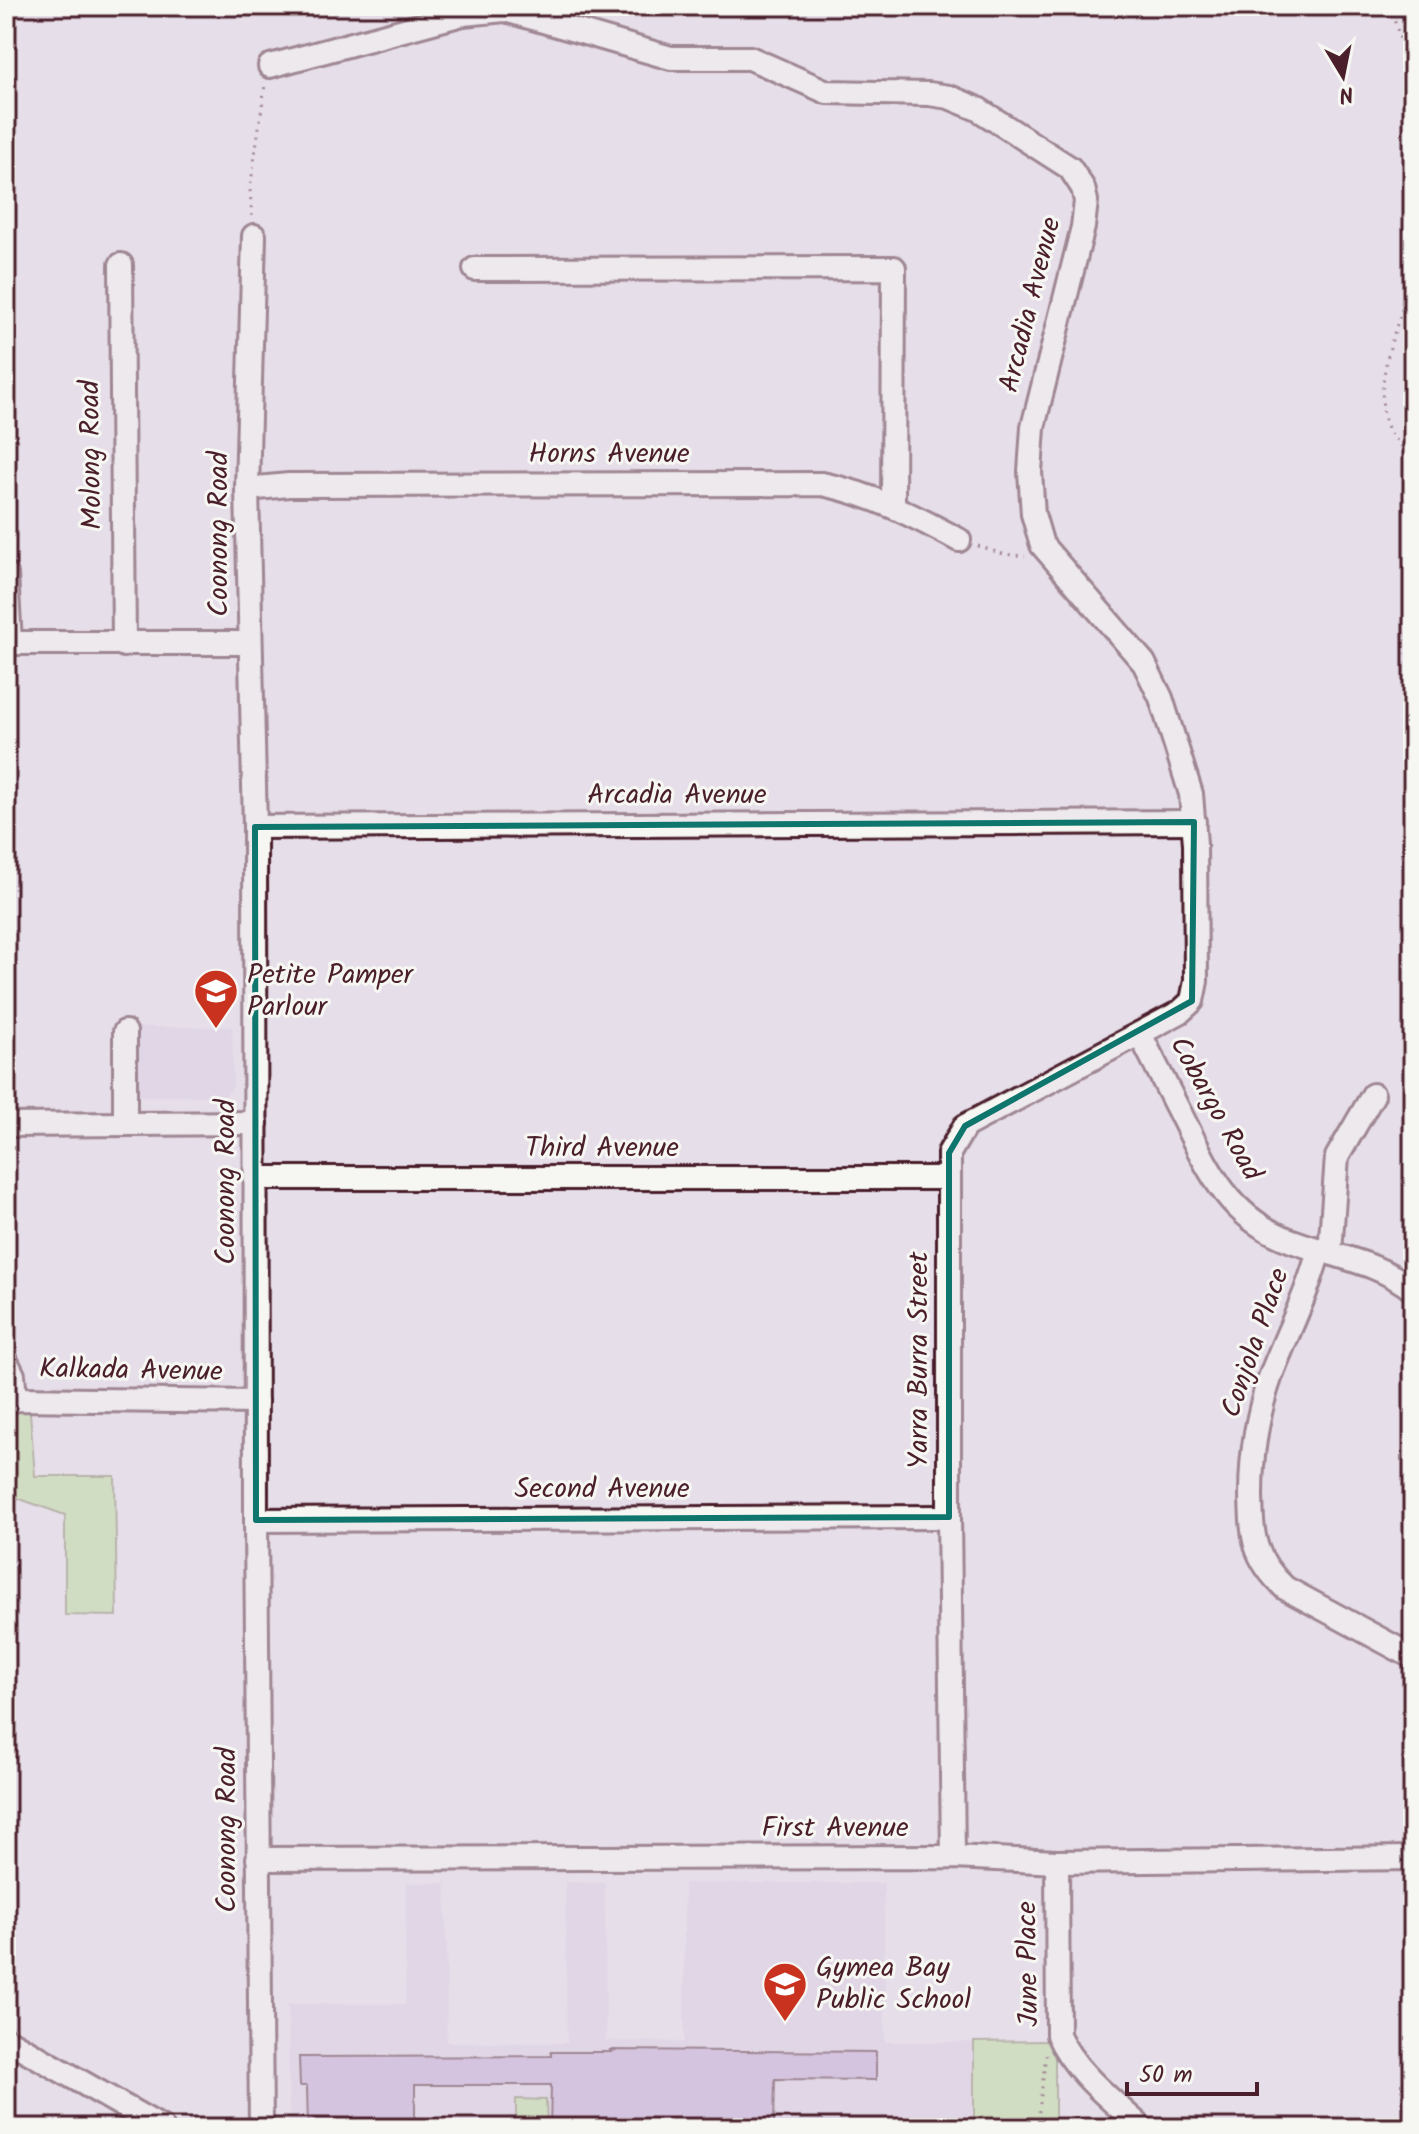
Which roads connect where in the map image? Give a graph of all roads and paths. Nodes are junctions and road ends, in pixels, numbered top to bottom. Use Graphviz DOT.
graph roads {
  1 [pos="1390,6"];
  2 [pos="270,66"];
  3 [pos="1413,81"];
  4 [pos="254,236"];
  5 [pos="121,265"];
  6 [pos="475,269"];
  7 [pos="1413,279"];
  8 [pos="1413,458"];
  9 [pos="247,489"];
  10 [pos="893,505"];
  11 [pos="959,540"];
  12 [pos="1053,560"];
  13 [pos="6,574"];
  14 [pos="8,643"];
  15 [pos="250,643"];
  16 [pos="124,645"];
  17 [pos="1194,822"];
  18 [pos="255,827"];
  19 [pos="1192,1001"];
  20 [pos="125,1032"];
  21 [pos="1140,1034"];
  22 [pos="1373,1095"];
  23 [pos="256,1123"];
  24 [pos="125,1124"];
  25 [pos="6,1125"];
  26 [pos="257,1178"];
  27 [pos="948,1178"];
  28 [pos="1325,1251"];
  29 [pos="1413,1290"];
  30 [pos="6,1361"];
  31 [pos="11,1402"];
  32 [pos="256,1402"];
  33 [pos="949,1517"];
  34 [pos="256,1520"];
  35 [pos="1413,1657"];
  36 [pos="953,1857"];
  37 [pos="1413,1858"];
  38 [pos="258,1859"];
  39 [pos="1057,1862"];
  40 [pos="1058,2026"];
  41 [pos="6,2039"];
  42 [pos="260,2127"];
  43 [pos="162,2128"];
  44 [pos="1037,2128"];
  45 [pos="1142,2128"];
  1 -- 3 [label="path"];
  2 -- 4 [label="path"];
  2 -- 12 [label="street, Arcadia Avenue"];
  4 -- 9 [label="street, Coonong Road"];
  5 -- 16 [label="street, Molong Road"];
  6 -- 10 [label="street"];
  7 -- 8 [label="path"];
  9 -- 10 [label="street, Horns Avenue"];
  9 -- 15 [label="street, Coonong Road"];
  10 -- 11 [label="street, Horns Avenue"];
  11 -- 12 [label="path"];
  12 -- 17 [label="street, Arcadia Avenue"];
  13 -- 14 [label="street"];
  14 -- 16 [label="street"];
  15 -- 16 [label="street"];
  15 -- 18 [label="street, Coonong Road"];
  17 -- 18 [label="street, Arcadia Avenue"];
  17 -- 19 [label="street, Arcadia Avenue"];
  18 -- 23 [label="street, Coonong Road"];
  19 -- 21 [label="street, Yarra Burra Street"];
  20 -- 24 [label="street"];
  21 -- 27 [label="street, Yarra Burra Street"];
  21 -- 28 [label="street, Cobargo Road"];
  22 -- 28 [label="street, Conjola Place"];
  23 -- 24 [label="street"];
  23 -- 26 [label="street, Coonong Road"];
  24 -- 25 [label="street"];
  26 -- 27 [label="street, Third Avenue"];
  26 -- 32 [label="street, Coonong Road"];
  27 -- 33 [label="street, Yarra Burra Street"];
  28 -- 29 [label="street, Cobargo Road"];
  28 -- 35 [label="street, Conjola Place"];
  30 -- 31 [label="street"];
  31 -- 32 [label="street, Kalkada Avenue"];
  32 -- 34 [label="street, Coonong Road"];
  33 -- 34 [label="street, Second Avenue"];
  33 -- 36 [label="street, Yarra Burra Street"];
  34 -- 38 [label="street, Coonong Road"];
  36 -- 38 [label="street, First Avenue"];
  36 -- 39 [label="street, First Avenue"];
  37 -- 39 [label="street, First Avenue"];
  38 -- 42 [label="street, Coonong Road"];
  39 -- 40 [label="street, June Place"];
  40 -- 44 [label="path"];
  40 -- 45 [label="street, June Place"];
  41 -- 43 [label="street"];
}
